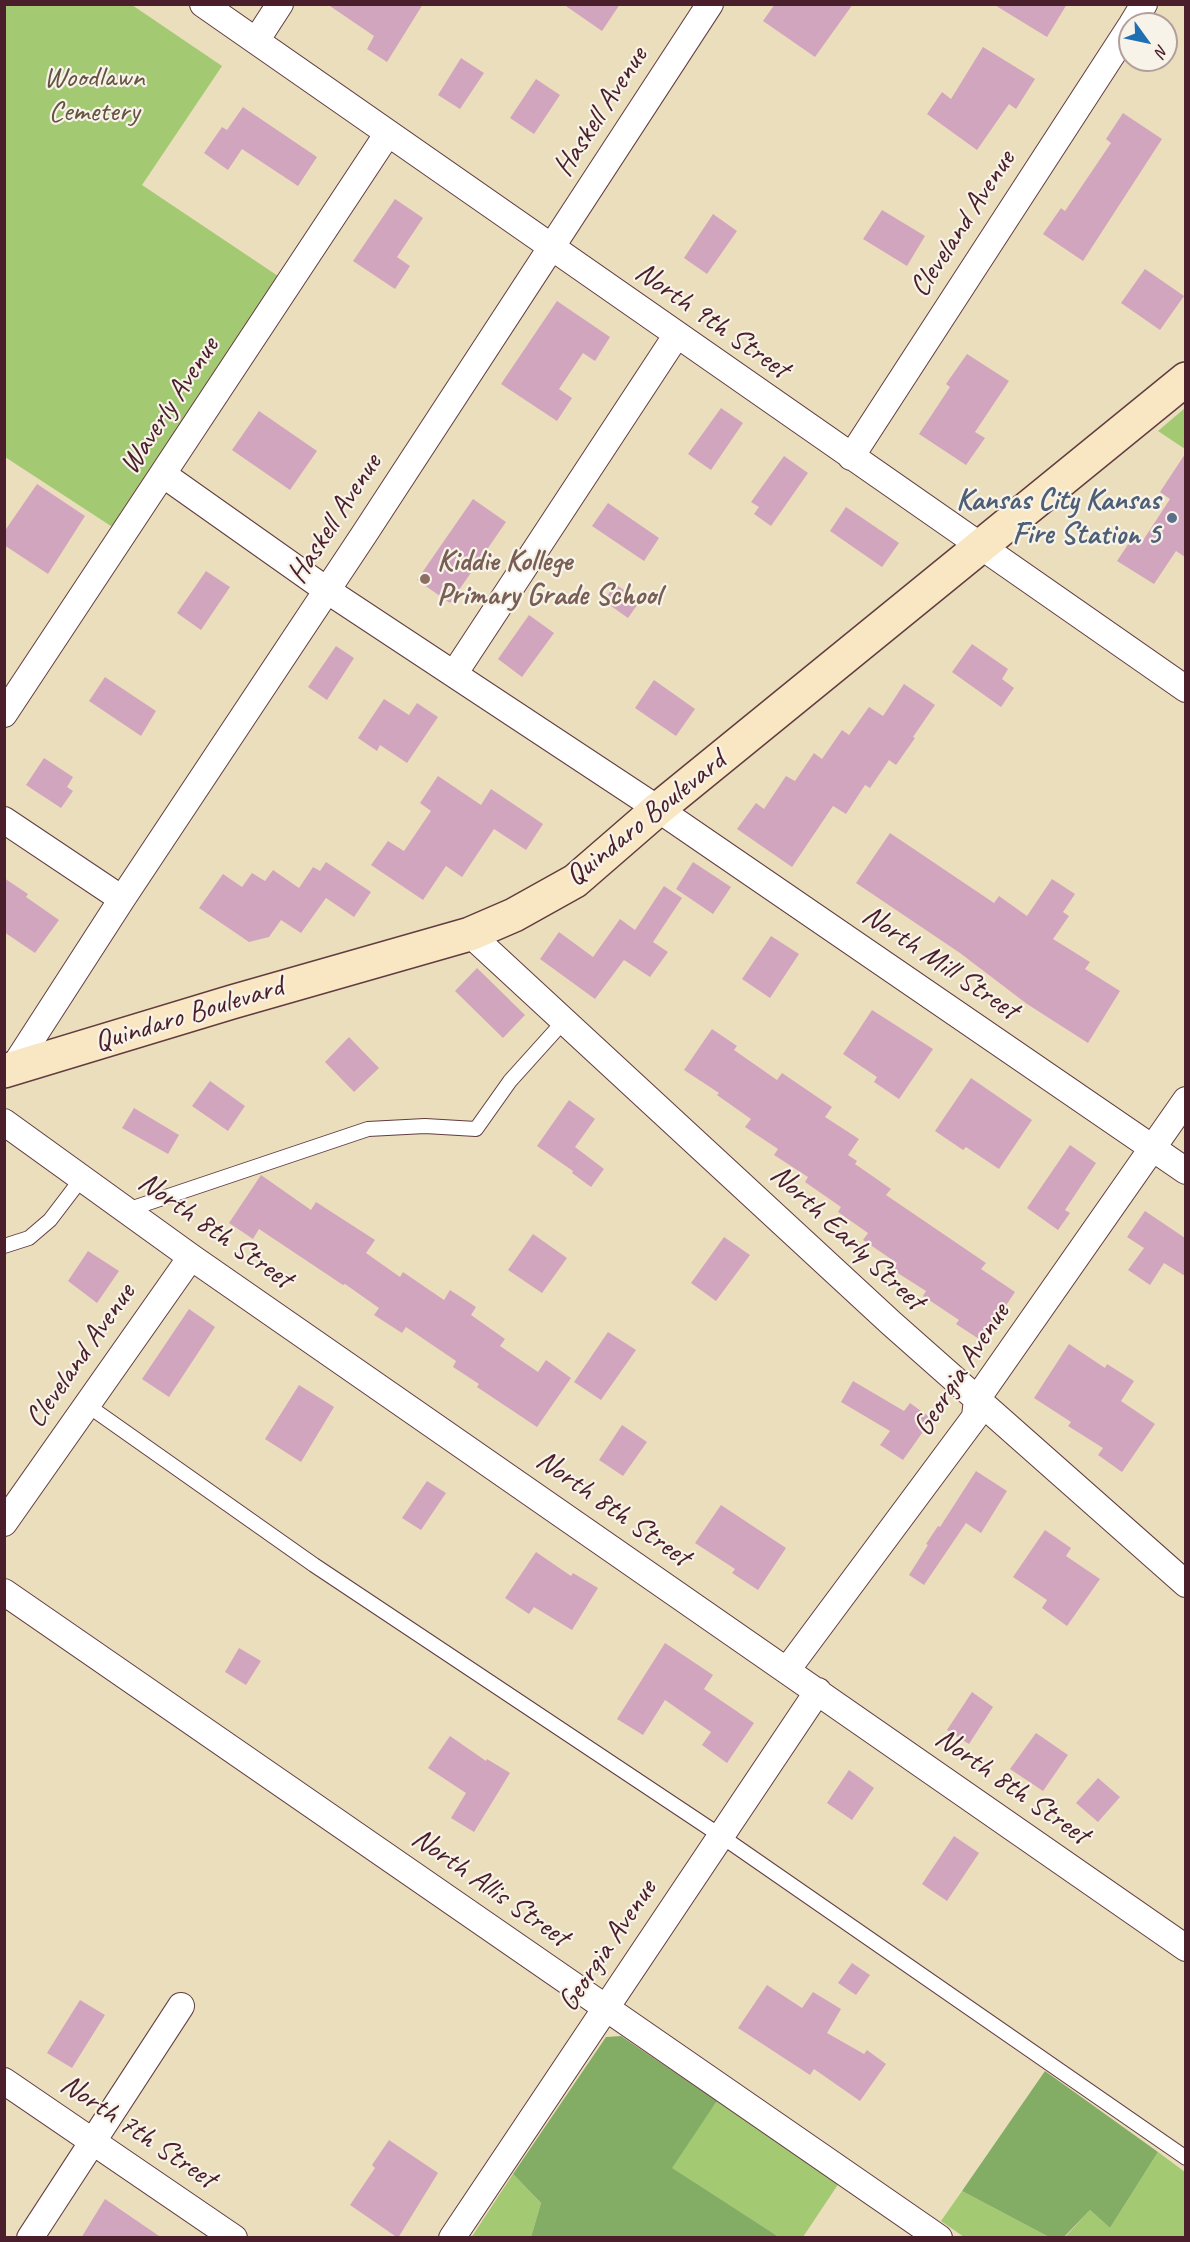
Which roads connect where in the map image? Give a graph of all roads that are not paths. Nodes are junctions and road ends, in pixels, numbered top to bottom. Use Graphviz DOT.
graph roads {
  1 [pos="203,4"];
  2 [pos="280,4"];
  3 [pos="710,4"];
  4 [pos="256,41"];
  5 [pos="1118,45"];
  6 [pos="388,134"];
  7 [pos="551,248"];
  8 [pos="676,336"];
  9 [pos="1185,379"];
  10 [pos="851,457"];
  11 [pos="164,475"];
  12 [pos="979,546"];
  13 [pos="328,591"];
  14 [pos="454,674"];
  15 [pos="1185,689"];
  16 [pos="4,714"];
  17 [pos="658,809"];
  18 [pos="4,820"];
  19 [pos="122,899"];
  20 [pos="470,934"];
  21 [pos="564,1021"];
  22 [pos="9,1069"];
  23 [pos="1185,1100"];
  24 [pos="4,1122"];
  25 [pos="1153,1149"];
  26 [pos="1185,1171"];
  27 [pos="82,1178"];
  28 [pos="127,1210"];
  29 [pos="4,1246"];
  30 [pos="191,1257"];
  31 [pos="977,1399"];
  32 [pos="87,1405"];
  33 [pos="4,1523"];
  34 [pos="1185,1584"];
  35 [pos="4,1592"];
  36 [pos="787,1670"];
  37 [pos="818,1691"];
  38 [pos="721,1836"];
  39 [pos="1185,1948"];
  40 [pos="181,2006"];
  41 [pos="606,2008"];
  42 [pos="4,2081"];
  43 [pos="92,2142"];
  44 [pos="1185,2158"];
  45 [pos="30,2238"];
  46 [pos="234,2238"];
  47 [pos="452,2238"];
  48 [pos="939,2238"];
  1 -- 4 [label="street, North 9th Street"];
  2 -- 4 [label="street"];
  3 -- 7 [label="street, Haskell Avenue"];
  4 -- 6 [label="street, North 9th Street"];
  5 -- 10 [label="street, Cleveland Avenue"];
  6 -- 7 [label="street, North 9th Street"];
  6 -- 11 [label="street, Waverly Avenue"];
  7 -- 8 [label="street, North 9th Street"];
  7 -- 13 [label="street, Haskell Avenue"];
  8 -- 10 [label="street, North 9th Street"];
  8 -- 14 [label="street"];
  9 -- 12 [label="main road, Quindaro Boulevard"];
  10 -- 12 [label="street, North 9th Street"];
  11 -- 13 [label="street, North Mill Street"];
  11 -- 16 [label="street, Waverly Avenue"];
  12 -- 15 [label="street, North 9th Street"];
  12 -- 17 [label="main road, Quindaro Boulevard"];
  13 -- 14 [label="street, North Mill Street"];
  13 -- 19 [label="street, Haskell Avenue"];
  14 -- 17 [label="street, North Mill Street"];
  17 -- 20 [label="main road, Quindaro Boulevard"];
  17 -- 25 [label="street, North Mill Street"];
  18 -- 19 [label="street"];
  19 -- 22 [label="street, Haskell Avenue"];
  20 -- 21 [label="street, North Early Street"];
  20 -- 22 [label="main road, Quindaro Boulevard"];
  21 -- 28 [label="lane"];
  21 -- 31 [label="street, North Early Street"];
  23 -- 25 [label="street, Georgia Avenue"];
  24 -- 27 [label="street, North 8th Street"];
  25 -- 26 [label="street, North Mill Street"];
  25 -- 31 [label="street, Georgia Avenue"];
  27 -- 28 [label="street, North 8th Street"];
  27 -- 29 [label="lane"];
  28 -- 30 [label="street, North 8th Street"];
  30 -- 32 [label="street, Cleveland Avenue"];
  30 -- 36 [label="street, North 8th Street"];
  31 -- 34 [label="street, North Early Street"];
  31 -- 36 [label="street, Georgia Avenue"];
  32 -- 33 [label="street, Cleveland Avenue"];
  32 -- 38 [label="lane"];
  35 -- 41 [label="street, North Allis Street"];
  36 -- 37 [label="street, North 8th Street"];
  37 -- 38 [label="street, Georgia Avenue"];
  37 -- 39 [label="street, North 8th Street"];
  38 -- 41 [label="street, Georgia Avenue"];
  38 -- 44 [label="lane"];
  40 -- 43 [label="street"];
  41 -- 47 [label="street, Georgia Avenue"];
  41 -- 48 [label="street, North Allis Street"];
  42 -- 43 [label="street, North 7th Street"];
  43 -- 45 [label="street"];
  43 -- 46 [label="street, North 7th Street"];
}
